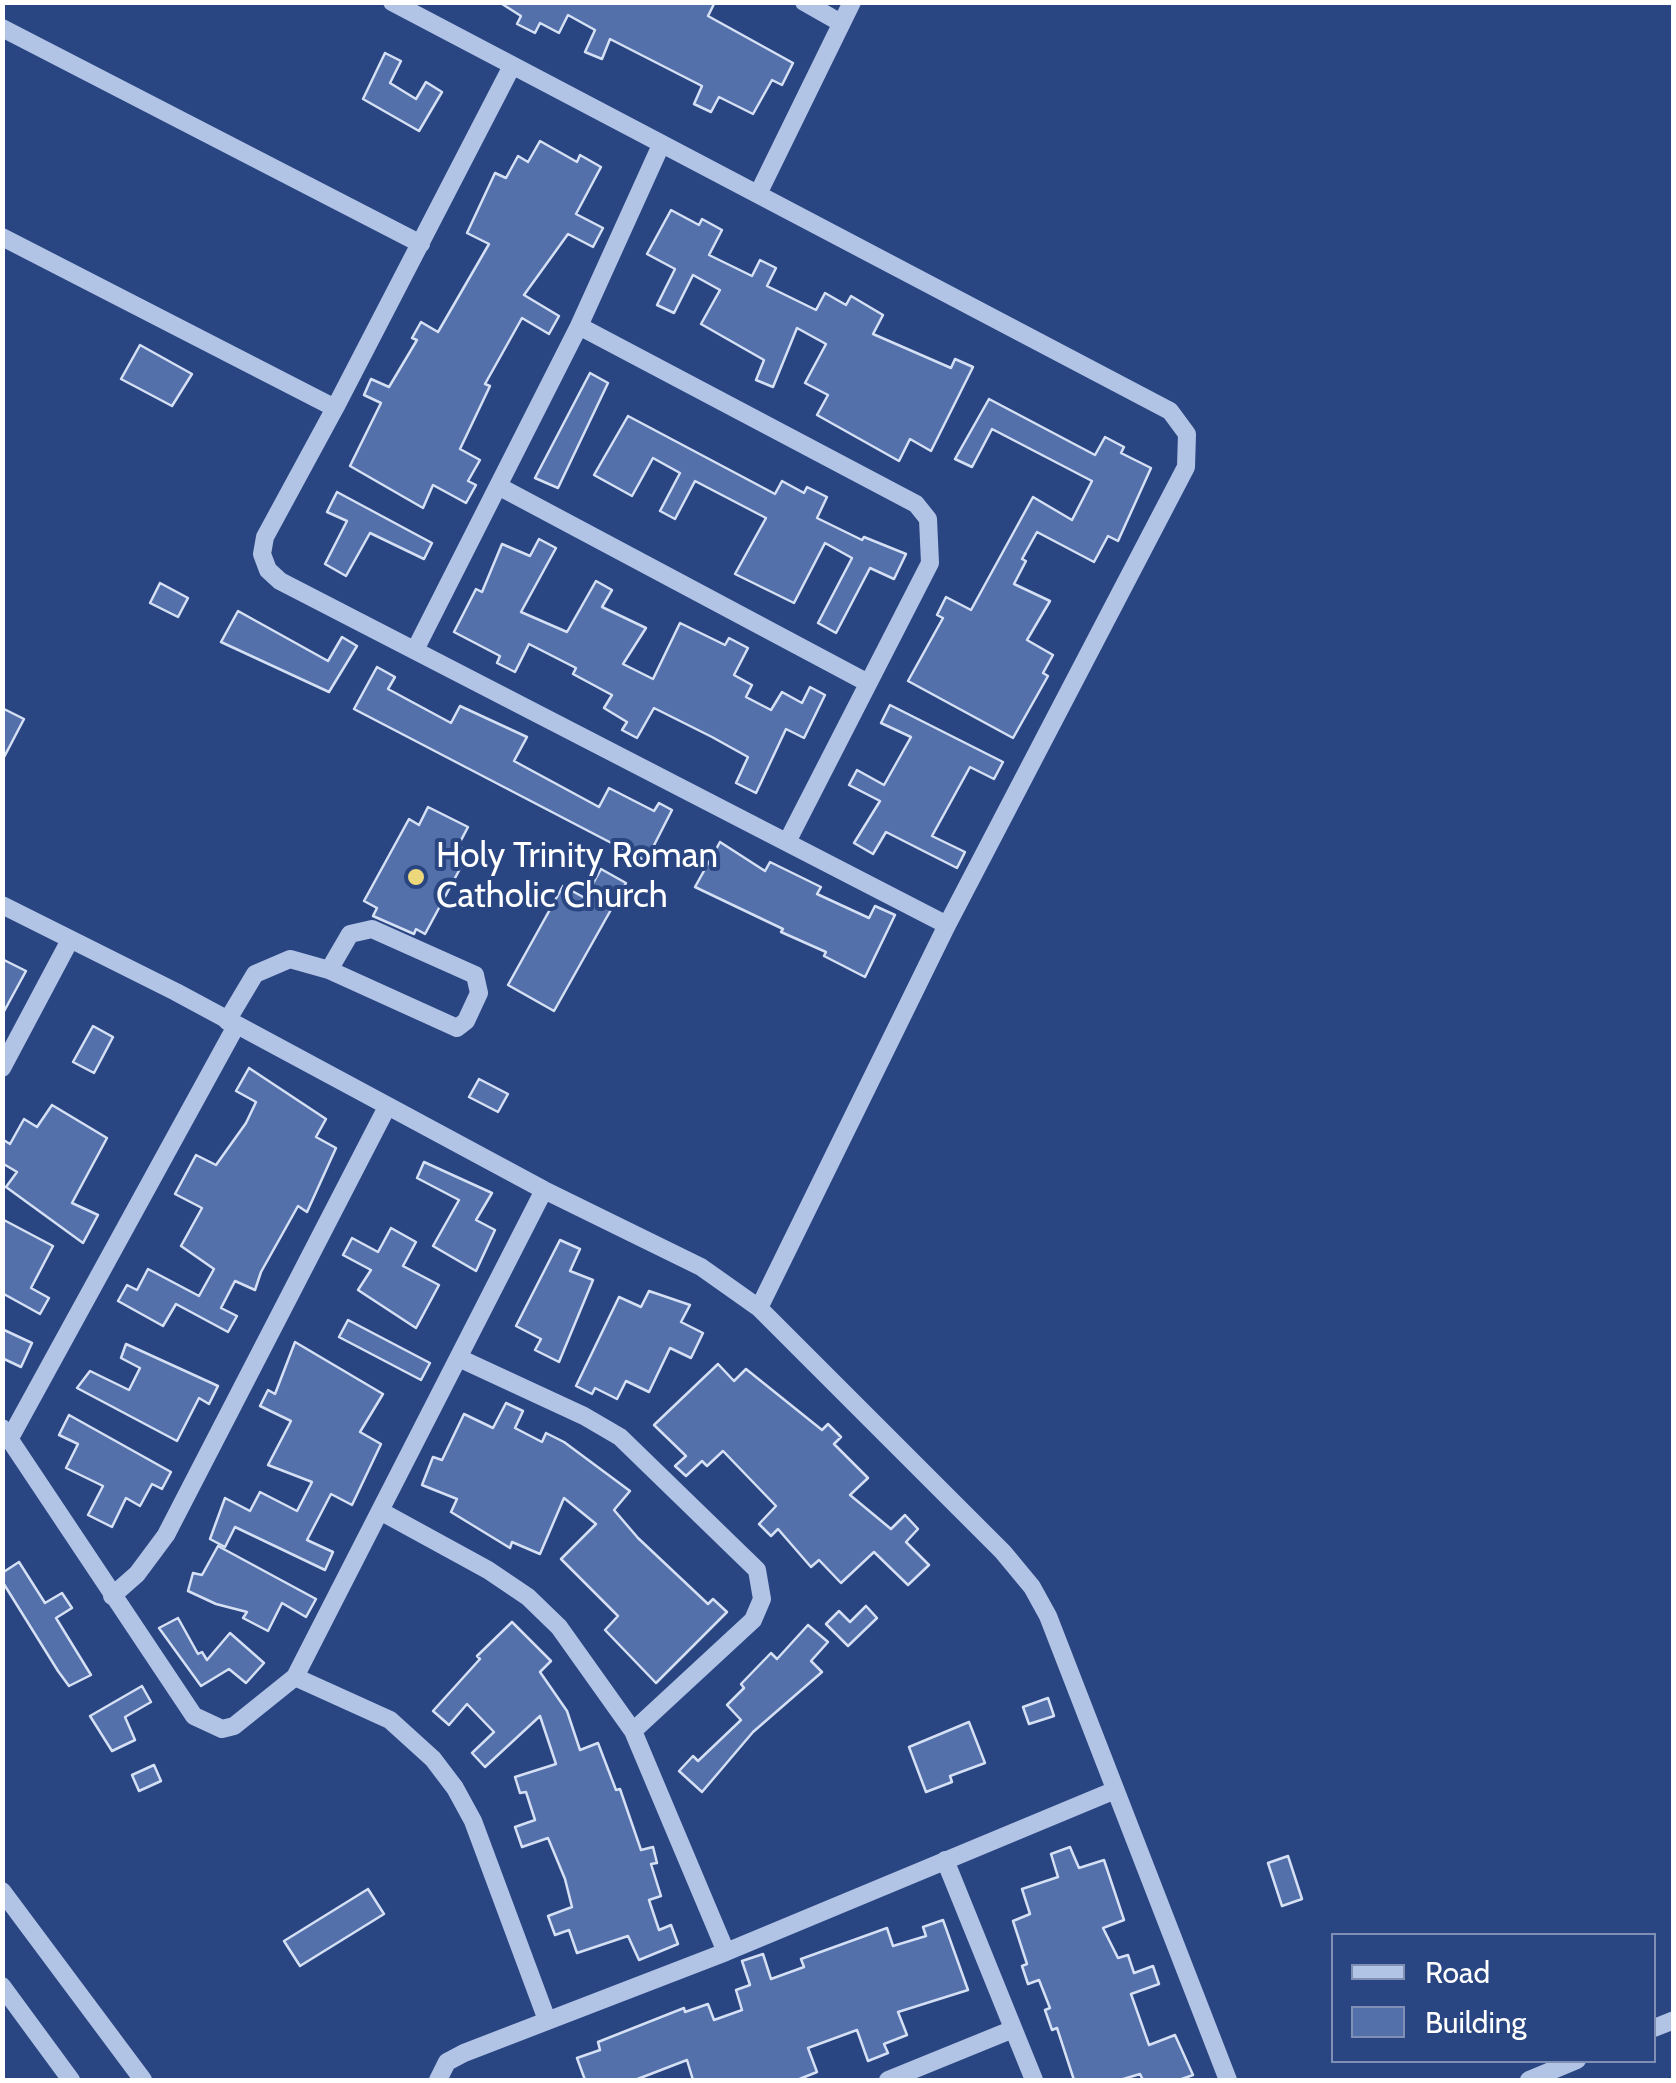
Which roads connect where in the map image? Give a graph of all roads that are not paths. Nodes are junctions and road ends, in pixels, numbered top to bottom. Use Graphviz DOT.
graph roads {
  1 [pos="392,2"];
  2 [pos="804,2"];
  3 [pos="852,2"];
  4 [pos="842,23"];
  5 [pos="2,28"];
  6 [pos="512,66"];
  7 [pos="661,145"];
  8 [pos="758,194"];
  9 [pos="2,237"];
  10 [pos="420,244"];
  11 [pos="579,326"];
  12 [pos="335,408"];
  13 [pos="500,488"];
  14 [pos="415,650"];
  15 [pos="868,683"];
  16 [pos="787,842"];
  17 [pos="2,905"];
  18 [pos="946,925"];
  19 [pos="70,940"];
  20 [pos="329,970"];
  21 [pos="232,1024"];
  22 [pos="2,1068"];
  23 [pos="388,1107"];
  24 [pos="544,1190"];
  25 [pos="759,1308"];
  26 [pos="460,1359"];
  27 [pos="6,1433"];
  28 [pos="382,1512"];
  29 [pos="112,1596"];
  30 [pos="295,1677"];
  31 [pos="634,1731"];
  32 [pos="1113,1790"];
  33 [pos="946,1860"];
  34 [pos="2,1891"];
  35 [pos="726,1952"];
  36 [pos="2,1986"];
  37 [pos="547,2020"];
  38 [pos="1011,2030"];
  39 [pos="1570,2063"];
  40 [pos="72,2080"];
  41 [pos="143,2080"];
  42 [pos="438,2080"];
  43 [pos="888,2080"];
  44 [pos="1034,2080"];
  45 [pos="1228,2080"];
  46 [pos="1530,2080"];
  1 -- 6 [label="street"];
  2 -- 4 [label="street"];
  3 -- 4 [label="street"];
  4 -- 8 [label="street"];
  5 -- 10 [label="street"];
  6 -- 7 [label="street"];
  6 -- 10 [label="street"];
  7 -- 8 [label="street"];
  7 -- 11 [label="street"];
  8 -- 18 [label="street"];
  9 -- 12 [label="street"];
  10 -- 12 [label="street"];
  11 -- 13 [label="street"];
  11 -- 15 [label="street"];
  12 -- 14 [label="street"];
  13 -- 14 [label="street"];
  13 -- 15 [label="street"];
  14 -- 16 [label="street"];
  15 -- 16 [label="street"];
  16 -- 18 [label="street"];
  17 -- 19 [label="street"];
  18 -- 25 [label="street"];
  19 -- 21 [label="street"];
  19 -- 22 [label="street"];
  20 -- 20 [label="street"];
  20 -- 21 [label="street"];
  21 -- 23 [label="street"];
  21 -- 27 [label="street"];
  23 -- 24 [label="street"];
  23 -- 29 [label="street"];
  24 -- 25 [label="street"];
  24 -- 26 [label="street"];
  25 -- 32 [label="street"];
  26 -- 28 [label="street"];
  26 -- 31 [label="street"];
  27 -- 29 [label="street"];
  28 -- 30 [label="street"];
  28 -- 31 [label="street"];
  29 -- 30 [label="street"];
  30 -- 37 [label="street"];
  31 -- 35 [label="street"];
  32 -- 33 [label="street"];
  32 -- 45 [label="street"];
  33 -- 35 [label="street"];
  33 -- 38 [label="street"];
  34 -- 41 [label="street"];
  35 -- 37 [label="street"];
  36 -- 40 [label="street"];
  37 -- 42 [label="street"];
  38 -- 43 [label="street"];
  38 -- 44 [label="street"];
  39 -- 46 [label="street"];
}
